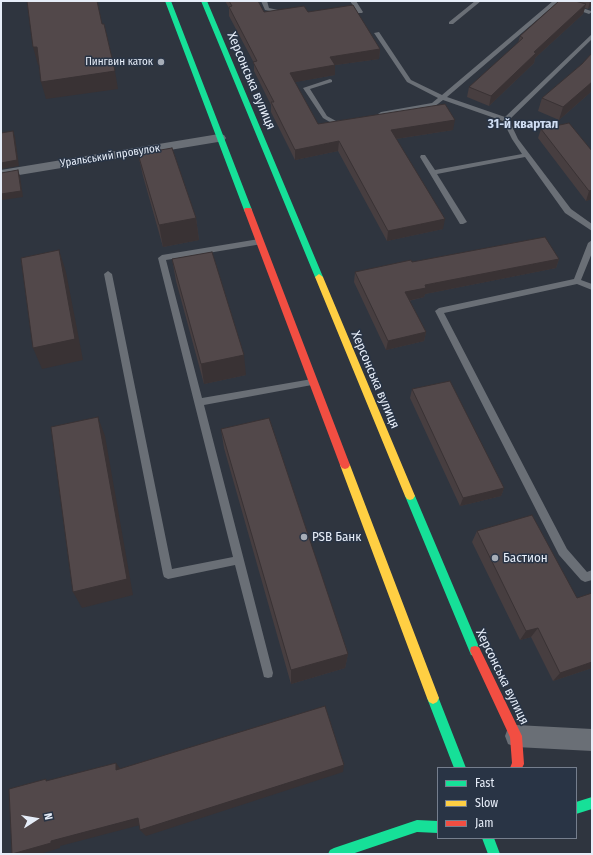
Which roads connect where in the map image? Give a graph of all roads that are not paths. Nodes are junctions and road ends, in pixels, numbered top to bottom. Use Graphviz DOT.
graph roads {
  1 [pos="168,1"];
  2 [pos="204,1"];
  3 [pos="264,1"];
  4 [pos="353,1"];
  5 [pos="478,1"];
  6 [pos="554,1"];
  7 [pos="562,4"];
  8 [pos="568,6"];
  9 [pos="280,11"];
  10 [pos="360,12"];
  11 [pos="590,12"];
  12 [pos="451,23"];
  13 [pos="377,33"];
  14 [pos="592,36"];
  15 [pos="330,81"];
  16 [pos="443,98"];
  17 [pos="373,116"];
  18 [pos="350,120"];
  19 [pos="506,120"];
  20 [pos="219,138"];
  21 [pos="527,155"];
  22 [pos="424,157"];
  23 [pos="434,173"];
  24 [pos="1,174"];
  25 [pos="463,222"];
  26 [pos="592,228"];
  27 [pos="259,242"];
  28 [pos="592,243"];
  29 [pos="108,274"];
  30 [pos="577,281"];
  31 [pos="592,287"];
  32 [pos="312,382"];
  33 [pos="199,402"];
  34 [pos="239,560"];
  35 [pos="592,575"];
  36 [pos="268,673"];
  37 [pos="516,736"];
  38 [pos="592,740"];
  39 [pos="460,767"];
  40 [pos="516,767"];
  41 [pos="592,803"];
  42 [pos="577,808"];
  43 [pos="437,827"];
  44 [pos="488,839"];
  45 [pos="334,854"];
  46 [pos="494,854"];
  1 -- 20 [label="street"];
  2 -- 37 [label="street, Херсонська вулиця"];
  3 -- 9 [label="lane"];
  4 -- 10 [label="lane"];
  5 -- 12 [label="lane"];
  6 -- 7 [label="lane"];
  6 -- 16 [label="lane"];
  8 -- 11 [label="lane"];
  13 -- 16 [label="lane"];
  14 -- 19 [label="lane"];
  15 -- 18 [label="lane"];
  16 -- 17 [label="lane"];
  16 -- 19 [label="lane"];
  19 -- 21 [label="lane"];
  20 -- 24 [label="street, Уральський провулок"];
  20 -- 27 [label="street"];
  21 -- 23 [label="lane"];
  21 -- 26 [label="lane"];
  22 -- 23 [label="lane"];
  23 -- 25 [label="lane"];
  27 -- 32 [label="street"];
  27 -- 33 [label="lane"];
  28 -- 30 [label="lane"];
  29 -- 34 [label="lane"];
  30 -- 31 [label="lane"];
  30 -- 35 [label="lane"];
  32 -- 33 [label="lane"];
  32 -- 39 [label="street"];
  33 -- 34 [label="lane"];
  34 -- 36 [label="lane"];
  37 -- 38 [label="street"];
  37 -- 40 [label="street, Херсонська вулиця"];
  41 -- 42 [label="street"];
  43 -- 45 [label="street"];
  44 -- 46 [label="street"];
}
